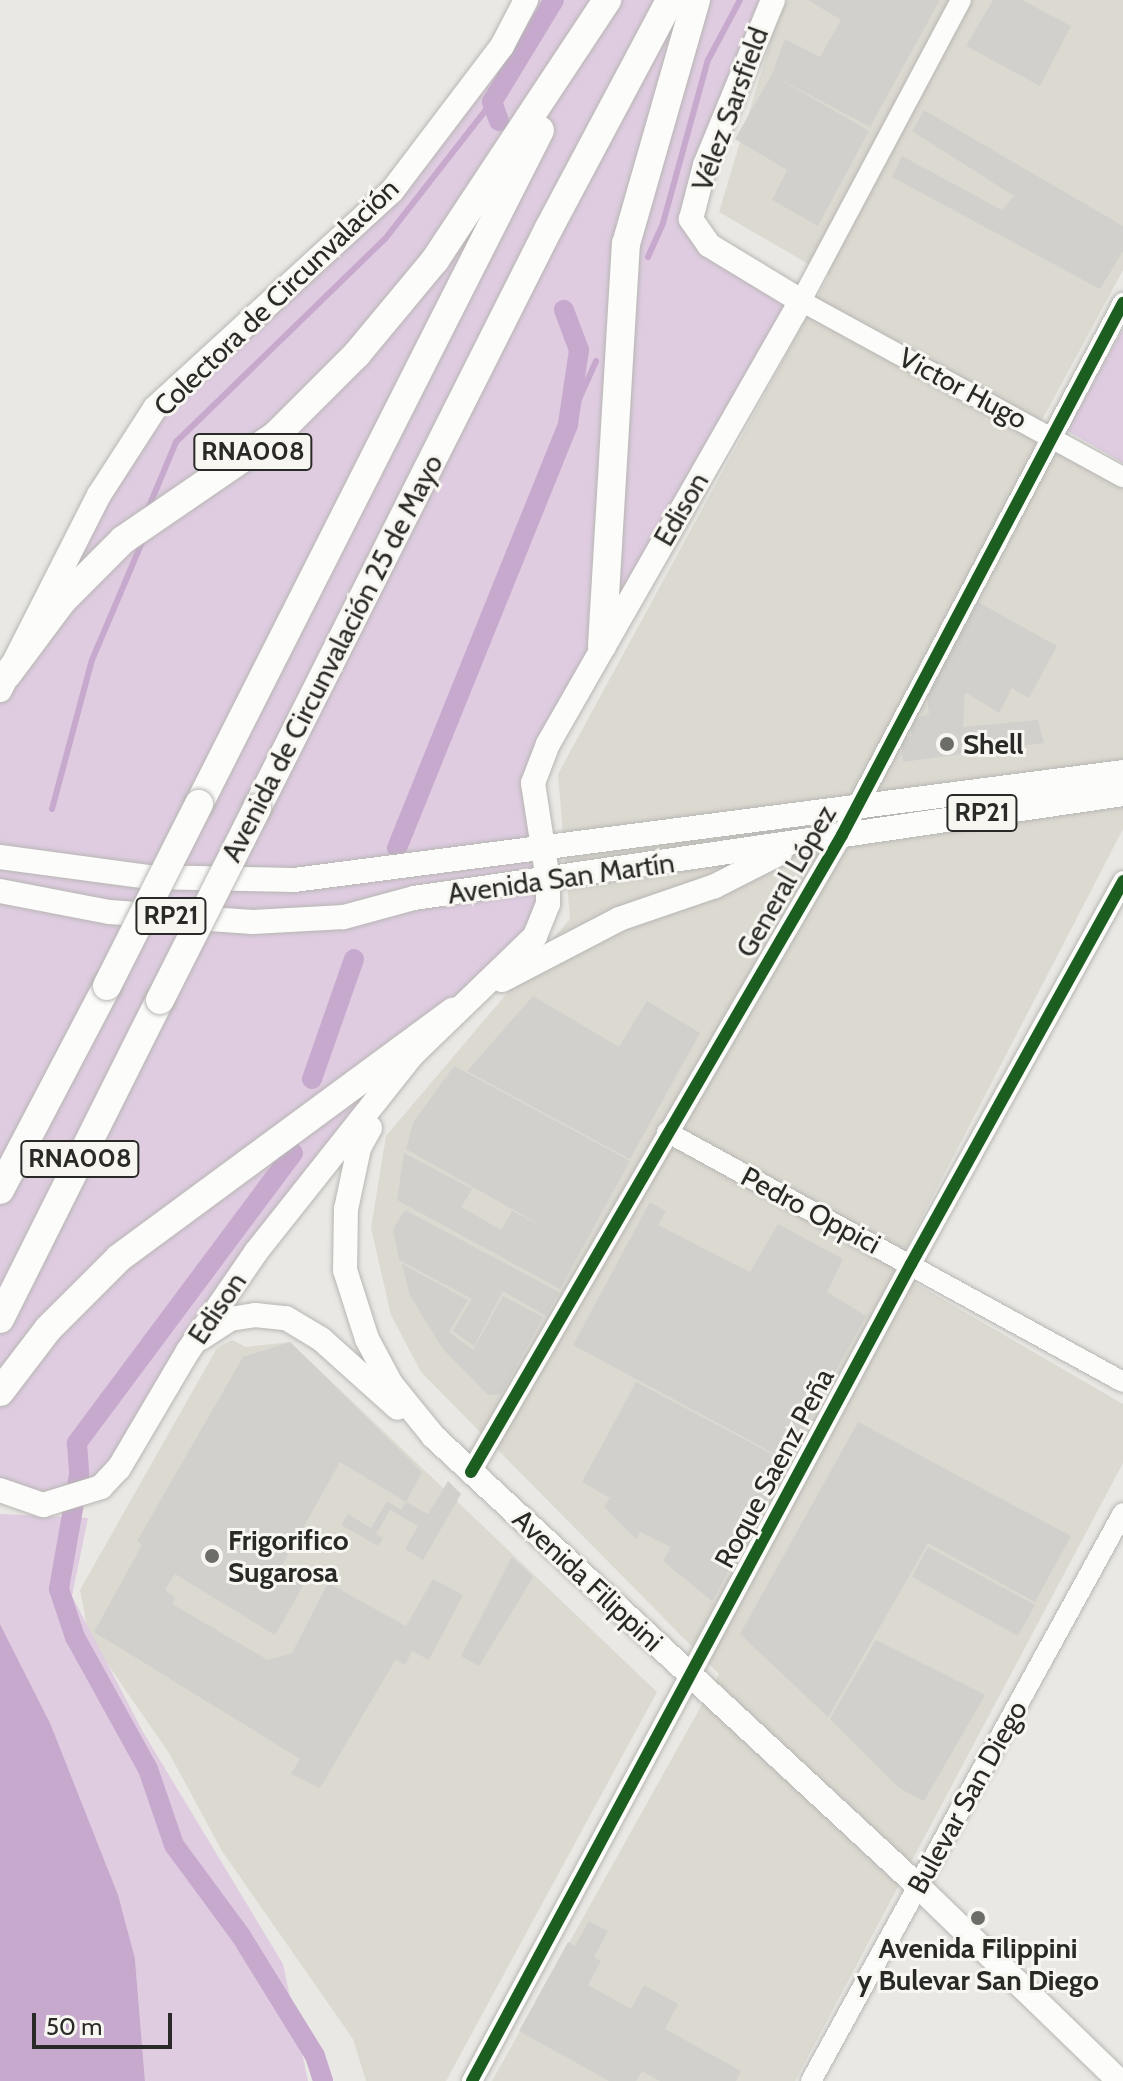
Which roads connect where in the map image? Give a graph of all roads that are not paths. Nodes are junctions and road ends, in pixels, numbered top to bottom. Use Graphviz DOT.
graph roads {
  1 [pos="526,0"];
  2 [pos="607,0"];
  3 [pos="670,0"];
  4 [pos="696,0"];
  5 [pos="773,0"];
  6 [pos="961,0"];
  7 [pos="532,128"];
  8 [pos="801,301"];
  9 [pos="1123,303"];
  10 [pos="1052,436"];
  11 [pos="1123,477"];
  12 [pos="602,646"];
  13 [pos="4,683"];
  14 [pos="1123,772"];
  15 [pos="1123,794"];
  16 [pos="856,806"];
  17 [pos="842,835"];
  18 [pos="799,843"];
  19 [pos="545,845"];
  20 [pos="0,857"];
  21 [pos="548,880"];
  22 [pos="1123,881"];
  23 [pos="0,891"];
  24 [pos="464,1003"];
  25 [pos="387,1094"];
  26 [pos="667,1132"];
  27 [pos="0,1190"];
  28 [pos="911,1264"];
  29 [pos="0,1319"];
  30 [pos="188,1351"];
  31 [pos="1123,1382"];
  32 [pos="0,1392"];
  33 [pos="434,1437"];
  34 [pos="471,1472"];
  35 [pos="0,1490"];
  36 [pos="1123,1513"];
  37 [pos="690,1675"];
  38 [pos="918,1886"];
  39 [pos="472,2081"];
  40 [pos="811,2081"];
  41 [pos="1119,2081"];
  1 -- 13 [label="main road, Colectora de Circunvalación"];
  2 -- 7 [label="highway, Avenida de Circunvalación 25 de Mayo / RNA008"];
  3 -- 29 [label="highway, Avenida de Circunvalación 25 de Mayo / RNA008, bridge"];
  4 -- 12 [label="highway"];
  5 -- 8 [label="main road, Vélez Sarsfield"];
  6 -- 8 [label="street, Edison"];
  7 -- 13 [label="highway, RNA008"];
  7 -- 27 [label="highway, Avenida de Circunvalación 25 de Mayo / RNA008, bridge"];
  8 -- 10 [label="street, Victor Hugo"];
  8 -- 12 [label="main road, Edison"];
  9 -- 10 [label="street, General López"];
  10 -- 11 [label="street, Victor Hugo"];
  10 -- 16 [label="street, General López"];
  12 -- 19 [label="main road, Edison"];
  14 -- 16 [label="main road, Avenida San Martín / RP21"];
  15 -- 17 [label="main road, Avenida San Martín / RP21"];
  16 -- 17 [label="street, General López"];
  16 -- 19 [label="main road, Avenida San Martín / RP21"];
  17 -- 18 [label="main road, Avenida San Martín / RP21"];
  17 -- 26 [label="street, General López"];
  18 -- 21 [label="main road, Avenida San Martín / RP21"];
  18 -- 24 [label="main road"];
  19 -- 20 [label="main road, Avenida San Martín / RP21"];
  19 -- 21 [label="main road, Edison"];
  21 -- 23 [label="main road, Avenida San Martín / RP21"];
  21 -- 24 [label="main road, Edison"];
  22 -- 28 [label="street, Roque Saenz Peña"];
  24 -- 25 [label="main road, Edison"];
  24 -- 32 [label="highway"];
  25 -- 30 [label="main road, Edison"];
  25 -- 33 [label="main road, Avenida Filippini"];
  26 -- 28 [label="street, Pedro Oppici"];
  26 -- 34 [label="street, General López"];
  28 -- 31 [label="street, Pedro Oppici"];
  28 -- 37 [label="street, Roque Saenz Peña"];
  30 -- 33 [label="main road"];
  30 -- 35 [label="main road, Edison"];
  33 -- 34 [label="main road, Avenida Filippini"];
  34 -- 37 [label="main road, Avenida Filippini"];
  36 -- 38 [label="street, Bulevar San Diego"];
  37 -- 38 [label="main road, Avenida Filippini"];
  37 -- 39 [label="street, Roque Saenz Peña"];
  38 -- 40 [label="street, Bulevar San Diego"];
  38 -- 41 [label="main road, Avenida Filippini"];
}
